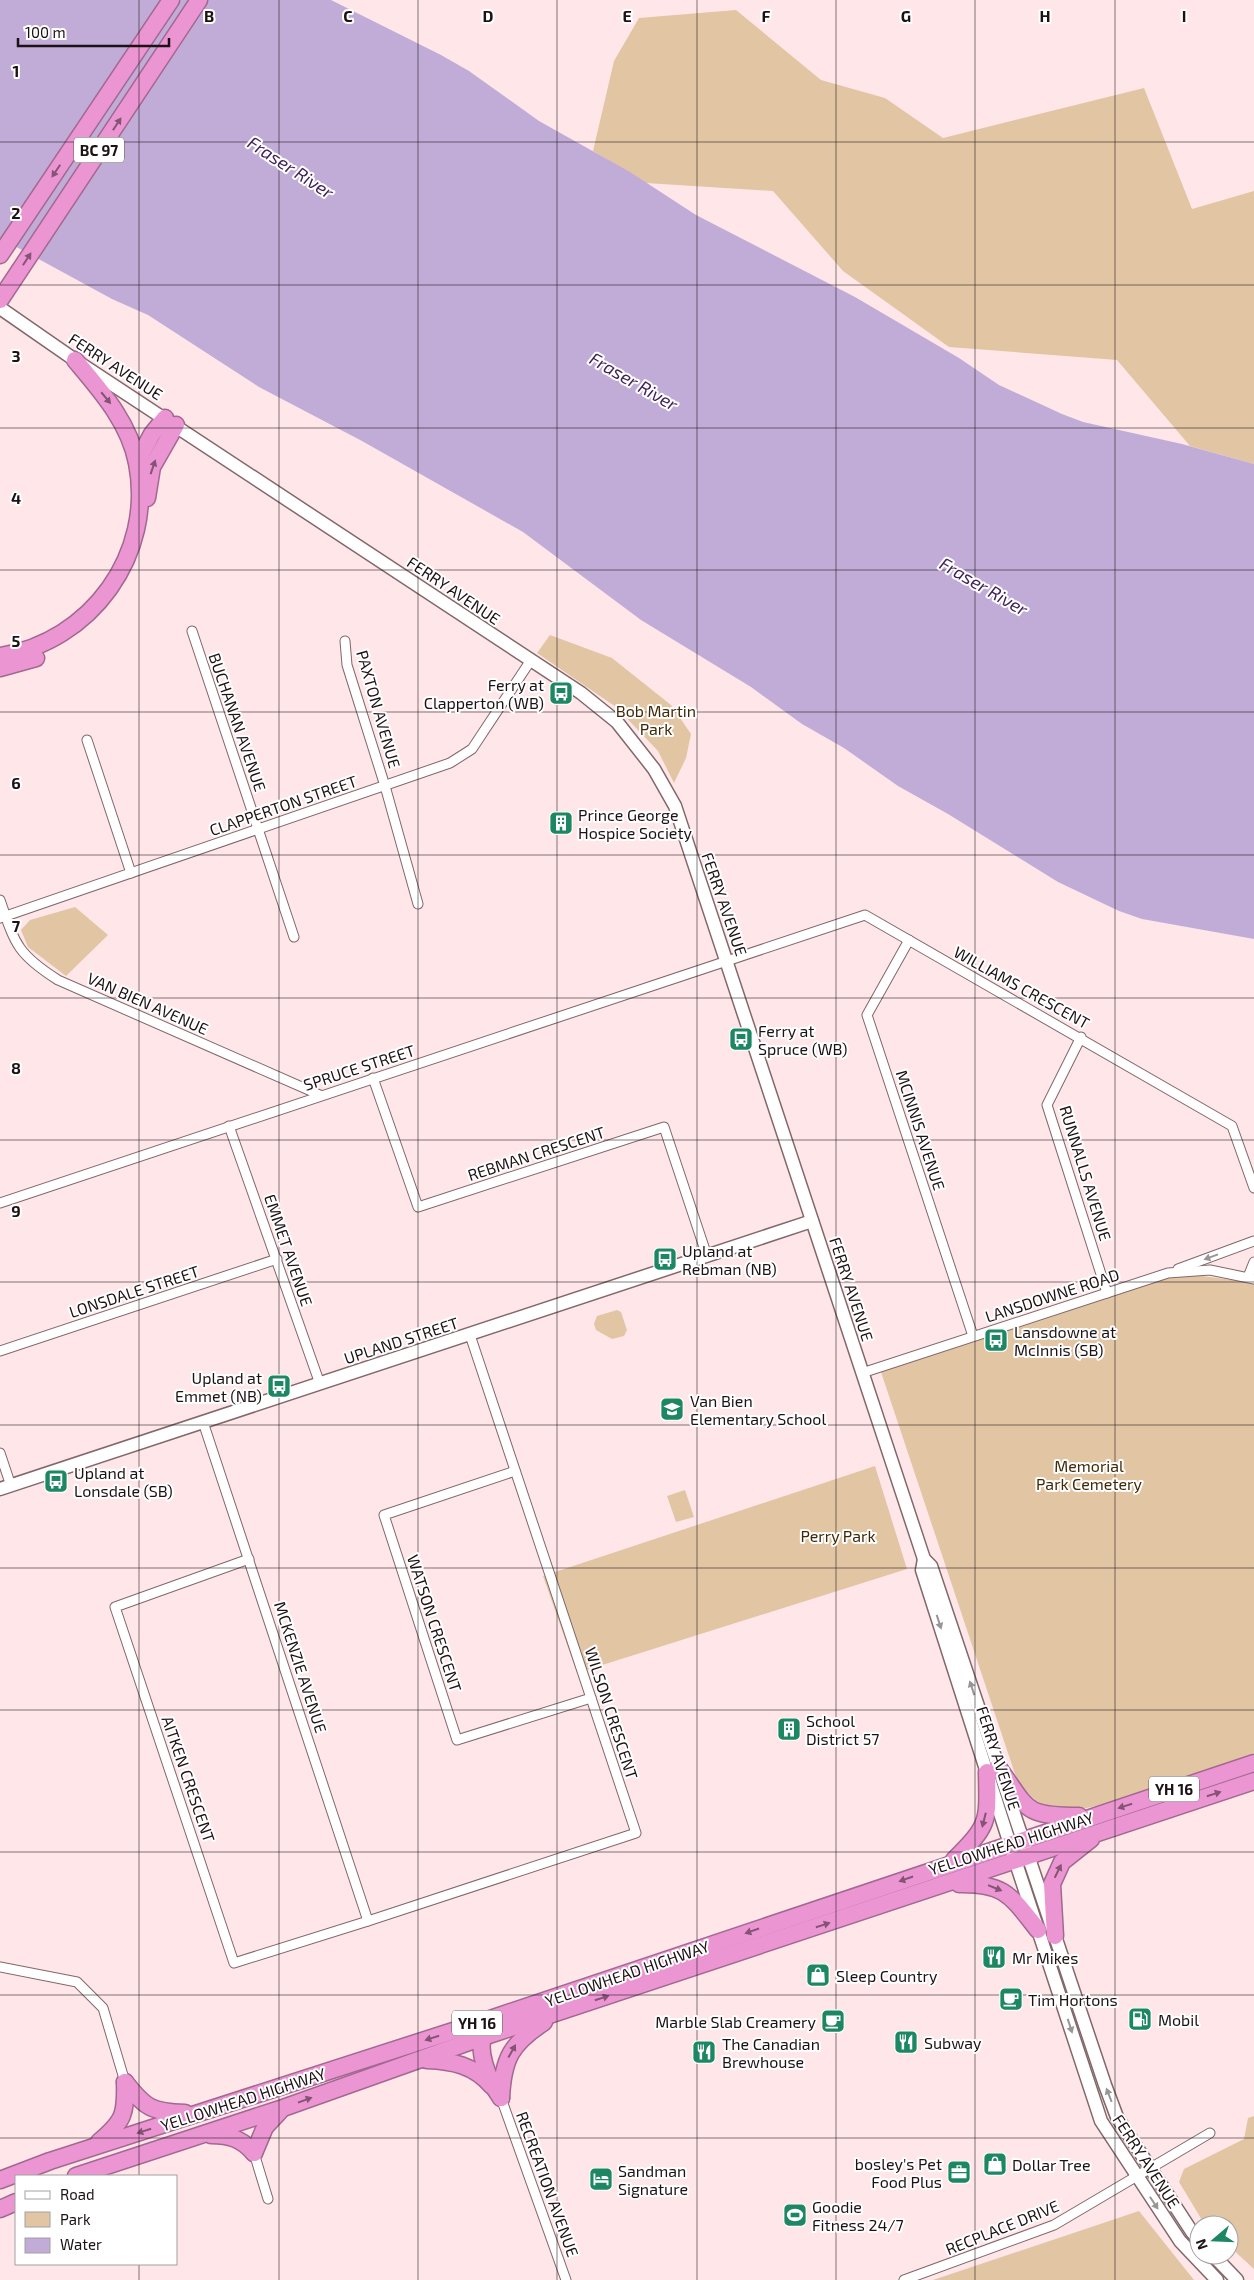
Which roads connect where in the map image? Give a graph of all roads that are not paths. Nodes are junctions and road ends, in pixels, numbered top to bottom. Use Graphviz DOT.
graph roads {
  1 [pos="171,0"];
  2 [pos="198,0"];
  3 [pos="0,254"];
  4 [pos="0,300"];
  5 [pos="0,308"];
  6 [pos="75,360"];
  7 [pos="170,421"];
  8 [pos="137,462"];
  9 [pos="192,631"];
  10 [pos="345,641"];
  11 [pos="0,656"];
  12 [pos="530,660"];
  13 [pos="0,668"];
  14 [pos="87,740"];
  15 [pos="385,786"];
  16 [pos="259,829"];
  17 [pos="131,873"];
  18 [pos="0,900"];
  19 [pos="418,904"];
  20 [pos="3,917"];
  21 [pos="294,937"];
  22 [pos="909,940"];
  23 [pos="727,962"];
  24 [pos="1081,1037"];
  25 [pos="373,1078"];
  26 [pos="320,1095"];
  27 [pos="229,1126"];
  28 [pos="1254,1188"];
  29 [pos="0,1203"];
  30 [pos="812,1221"];
  31 [pos="1254,1241"];
  32 [pos="707,1256"];
  33 [pos="277,1259"];
  34 [pos="1254,1262"];
  35 [pos="1168,1273"];
  36 [pos="1251,1278"];
  37 [pos="1107,1293"];
  38 [pos="470,1334"];
  39 [pos="973,1336"];
  40 [pos="0,1351"];
  41 [pos="862,1372"];
  42 [pos="320,1384"];
  43 [pos="203,1422"];
  44 [pos="0,1453"];
  45 [pos="515,1471"];
  46 [pos="5,1488"];
  47 [pos="249,1559"];
  48 [pos="591,1698"];
  49 [pos="1254,1763"];
  50 [pos="992,1770"];
  51 [pos="1254,1781"];
  52 [pos="1093,1816"];
  53 [pos="1101,1831"];
  54 [pos="1016,1842"];
  55 [pos="1021,1858"];
  56 [pos="952,1863"];
  57 [pos="947,1884"];
  58 [pos="368,1921"];
  59 [pos="1038,1930"];
  60 [pos="1055,1936"];
  61 [pos="0,1967"];
  62 [pos="528,2006"];
  63 [pos="556,2013"];
  64 [pos="483,2037"];
  65 [pos="417,2059"];
  66 [pos="126,2082"];
  67 [pos="498,2093"];
  68 [pos="283,2108"];
  69 [pos="197,2113"];
  70 [pos="1210,2133"];
  71 [pos="198,2136"];
  72 [pos="93,2148"];
  73 [pos="254,2153"];
  74 [pos="1150,2167"];
  75 [pos="79,2175"];
  76 [pos="1137,2176"];
  77 [pos="0,2180"];
  78 [pos="268,2199"];
  79 [pos="15,2202"];
  80 [pos="0,2209"];
  81 [pos="1189,2225"];
  82 [pos="1222,2265"];
  83 [pos="566,2280"];
  84 [pos="904,2280"];
  85 [pos="1218,2280"];
  86 [pos="1236,2280"];
  1 -- 3 [label="highway, BC 97, one-way"];
  4 -- 2 [label="highway, BC 97, one-way"];
  5 -- 6 [label="main road, FERRY AVENUE"];
  6 -- 7 [label="main road, FERRY AVENUE"];
  6 -- 8 [label="highway, one-way"];
  7 -- 8 [label="highway"];
  7 -- 12 [label="main road, FERRY AVENUE"];
  13 -- 7 [label="highway, one-way"];
  8 -- 11 [label="highway"];
  9 -- 16 [label="street, BUCHANAN AVENUE"];
  10 -- 15 [label="street, PAXTON AVENUE"];
  12 -- 15 [label="street, CLAPPERTON STREET"];
  12 -- 23 [label="main road, FERRY AVENUE"];
  14 -- 17 [label="street"];
  15 -- 16 [label="street, CLAPPERTON STREET"];
  15 -- 19 [label="street, PAXTON AVENUE"];
  16 -- 17 [label="street, CLAPPERTON STREET"];
  16 -- 21 [label="street, BUCHANAN AVENUE"];
  17 -- 20 [label="street, CLAPPERTON STREET"];
  18 -- 20 [label="street, VAN BIEN AVENUE"];
  20 -- 26 [label="street, VAN BIEN AVENUE"];
  22 -- 23 [label="street, WILLIAMS CRESCENT"];
  22 -- 24 [label="street, WILLIAMS CRESCENT"];
  22 -- 39 [label="street, MCINNIS AVENUE"];
  23 -- 25 [label="street, SPRUCE STREET"];
  23 -- 30 [label="main road, FERRY AVENUE"];
  24 -- 28 [label="street, WILLIAMS CRESCENT"];
  24 -- 37 [label="street, RUNNALLS AVENUE"];
  25 -- 26 [label="street, SPRUCE STREET"];
  25 -- 32 [label="street, REBMAN CRESCENT"];
  26 -- 27 [label="street, SPRUCE STREET"];
  27 -- 29 [label="street, SPRUCE STREET"];
  27 -- 33 [label="street, EMMET AVENUE"];
  30 -- 32 [label="main road, UPLAND STREET"];
  30 -- 41 [label="main road, FERRY AVENUE"];
  31 -- 35 [label="street, one-way"];
  32 -- 38 [label="main road, UPLAND STREET"];
  33 -- 40 [label="street, LONSDALE STREET"];
  33 -- 42 [label="street, EMMET AVENUE"];
  34 -- 36 [label="street"];
  35 -- 36 [label="street, LANSDOWNE ROAD"];
  35 -- 37 [label="street, LANSDOWNE ROAD"];
  37 -- 39 [label="street, LANSDOWNE ROAD"];
  38 -- 42 [label="main road, UPLAND STREET"];
  38 -- 45 [label="street, WILSON CRESCENT"];
  39 -- 41 [label="street, LANSDOWNE ROAD"];
  41 -- 50 [label="main road, FERRY AVENUE"];
  42 -- 43 [label="main road, UPLAND STREET"];
  43 -- 46 [label="main road, UPLAND STREET"];
  43 -- 47 [label="street, MCKENZIE AVENUE"];
  44 -- 46 [label="street"];
  45 -- 48 [label="street, WILSON CRESCENT"];
  45 -- 48 [label="street, WATSON CRESCENT"];
  47 -- 58 [label="street, MCKENZIE AVENUE"];
  47 -- 58 [label="street, AITKEN CRESCENT"];
  48 -- 58 [label="street, WILSON CRESCENT"];
  49 -- 52 [label="highway, YELLOWHEAD HIGHWAY / YH 16, one-way"];
  50 -- 52 [label="highway"];
  50 -- 54 [label="main road, FERRY AVENUE"];
  50 -- 56 [label="highway, one-way"];
  53 -- 51 [label="highway, YELLOWHEAD HIGHWAY / YH 16, one-way"];
  52 -- 54 [label="highway, YELLOWHEAD HIGHWAY / YH 16"];
  53 -- 55 [label="highway, YELLOWHEAD HIGHWAY / YH 16"];
  60 -- 53 [label="highway, one-way"];
  54 -- 55 [label="main road, FERRY AVENUE"];
  54 -- 56 [label="highway, YELLOWHEAD HIGHWAY / YH 16"];
  55 -- 57 [label="highway, YELLOWHEAD HIGHWAY / YH 16"];
  55 -- 59 [label="main road, FERRY AVENUE"];
  55 -- 60 [label="main road, FERRY AVENUE"];
  56 -- 62 [label="highway, YELLOWHEAD HIGHWAY / YH 16, one-way"];
  57 -- 59 [label="highway, one-way"];
  63 -- 57 [label="highway, YELLOWHEAD HIGHWAY / YH 16, one-way"];
  59 -- 76 [label="main road, FERRY AVENUE, one-way"];
  74 -- 60 [label="main road, FERRY AVENUE, one-way"];
  61 -- 66 [label="street"];
  62 -- 64 [label="highway"];
  62 -- 69 [label="highway, YELLOWHEAD HIGHWAY / YH 16, one-way"];
  63 -- 64 [label="highway, YELLOWHEAD HIGHWAY / YH 16"];
  67 -- 63 [label="highway, one-way"];
  64 -- 65 [label="highway, YELLOWHEAD HIGHWAY / YH 16"];
  64 -- 67 [label="highway"];
  65 -- 67 [label="highway"];
  68 -- 65 [label="highway, YELLOWHEAD HIGHWAY / YH 16, one-way"];
  66 -- 69 [label="highway"];
  66 -- 72 [label="highway"];
  67 -- 83 [label="street, RECREATION AVENUE"];
  68 -- 71 [label="highway, YELLOWHEAD HIGHWAY / YH 16"];
  68 -- 73 [label="highway"];
  69 -- 72 [label="highway, YELLOWHEAD HIGHWAY / YH 16, one-way"];
  70 -- 74 [label="street, RECPLACE DRIVE"];
  71 -- 73 [label="highway"];
  71 -- 75 [label="highway, YELLOWHEAD HIGHWAY / YH 16"];
  72 -- 77 [label="highway, YELLOWHEAD HIGHWAY / YH 16"];
  73 -- 78 [label="street"];
  74 -- 76 [label="street, RECPLACE DRIVE"];
  74 -- 81 [label="main road, FERRY AVENUE"];
  76 -- 84 [label="street, RECPLACE DRIVE"];
  76 -- 85 [label="main road, FERRY AVENUE, one-way"];
  79 -- 80 [label="highway"];
  82 -- 86 [label="main road"];
}
